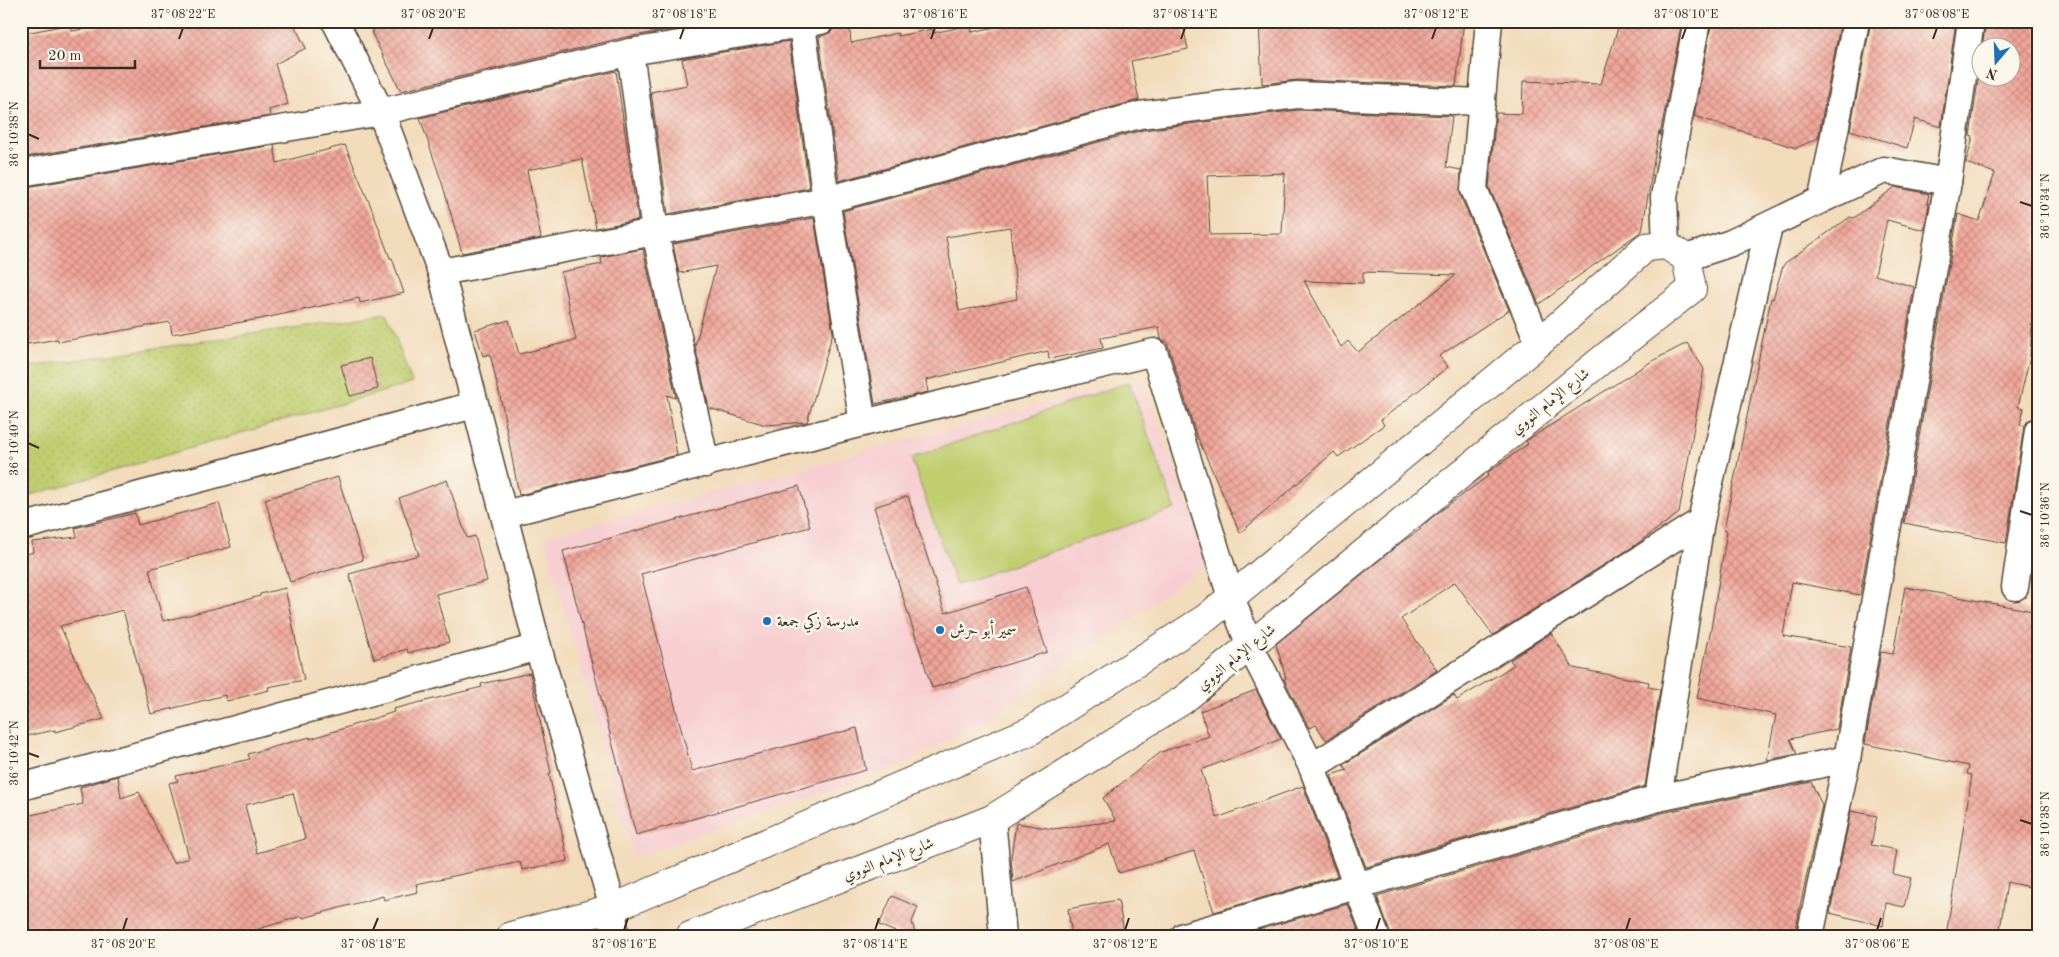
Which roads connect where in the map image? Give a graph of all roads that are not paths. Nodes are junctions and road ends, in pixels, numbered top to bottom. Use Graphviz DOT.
graph roads {
  1 [pos="335,21"];
  2 [pos="1489,21"];
  3 [pos="1697,21"];
  4 [pos="1856,21"];
  5 [pos="1971,21"];
  6 [pos="812,23"];
  7 [pos="630,52"];
  8 [pos="1482,102"];
  9 [pos="381,112"];
  10 [pos="21,173"];
  11 [pos="1948,182"];
  12 [pos="1822,198"];
  13 [pos="826,200"];
  14 [pos="1769,226"];
  15 [pos="655,232"];
  16 [pos="1676,251"];
  17 [pos="441,272"];
  18 [pos="1539,342"];
  19 [pos="474,405"];
  20 [pos="863,422"];
  21 [pos="2038,430"];
  22 [pos="706,464"];
  23 [pos="505,514"];
  24 [pos="1700,521"];
  25 [pos="21,527"];
  26 [pos="2015,587"];
  27 [pos="1231,597"];
  28 [pos="1250,646"];
  29 [pos="538,647"];
  30 [pos="1848,759"];
  31 [pos="1312,767"];
  32 [pos="21,787"];
  33 [pos="1658,798"];
  34 [pos="992,819"];
  35 [pos="1358,886"];
  36 [pos="613,908"];
  37 [pos="511,936"];
  38 [pos="615,936"];
  39 [pos="690,936"];
  40 [pos="1003,936"];
  41 [pos="1184,936"];
  42 [pos="1376,936"];
  43 [pos="1810,936"];
  1 -- 9 [label="street"];
  2 -- 8 [label="street"];
  3 -- 16 [label="street"];
  4 -- 12 [label="street"];
  5 -- 11 [label="street"];
  6 -- 7 [label="street"];
  6 -- 13 [label="street"];
  7 -- 9 [label="street"];
  7 -- 15 [label="street"];
  8 -- 13 [label="street"];
  8 -- 18 [label="street"];
  9 -- 10 [label="street"];
  9 -- 17 [label="street"];
  11 -- 12 [label="street"];
  11 -- 30 [label="street"];
  12 -- 14 [label="street"];
  13 -- 15 [label="street"];
  13 -- 20 [label="street"];
  14 -- 16 [label="street"];
  14 -- 24 [label="street"];
  15 -- 17 [label="street"];
  15 -- 22 [label="street"];
  16 -- 18 [label="street"];
  16 -- 28 [label="street, شارع الإمام النووي"];
  17 -- 19 [label="street"];
  18 -- 27 [label="street"];
  19 -- 23 [label="street"];
  19 -- 25 [label="street"];
  20 -- 22 [label="street"];
  20 -- 27 [label="street"];
  21 -- 26 [label="street"];
  22 -- 23 [label="street"];
  23 -- 29 [label="street"];
  24 -- 31 [label="street"];
  24 -- 33 [label="street"];
  27 -- 28 [label="street"];
  27 -- 36 [label="street"];
  28 -- 31 [label="street"];
  28 -- 34 [label="street, شارع الإمام النووي"];
  29 -- 32 [label="street"];
  29 -- 36 [label="street"];
  30 -- 33 [label="street"];
  30 -- 43 [label="street"];
  31 -- 35 [label="street"];
  33 -- 35 [label="street"];
  34 -- 39 [label="street, شارع الإمام النووي"];
  34 -- 40 [label="street"];
  35 -- 41 [label="street"];
  35 -- 42 [label="street"];
  36 -- 37 [label="street"];
  36 -- 38 [label="street"];
}
